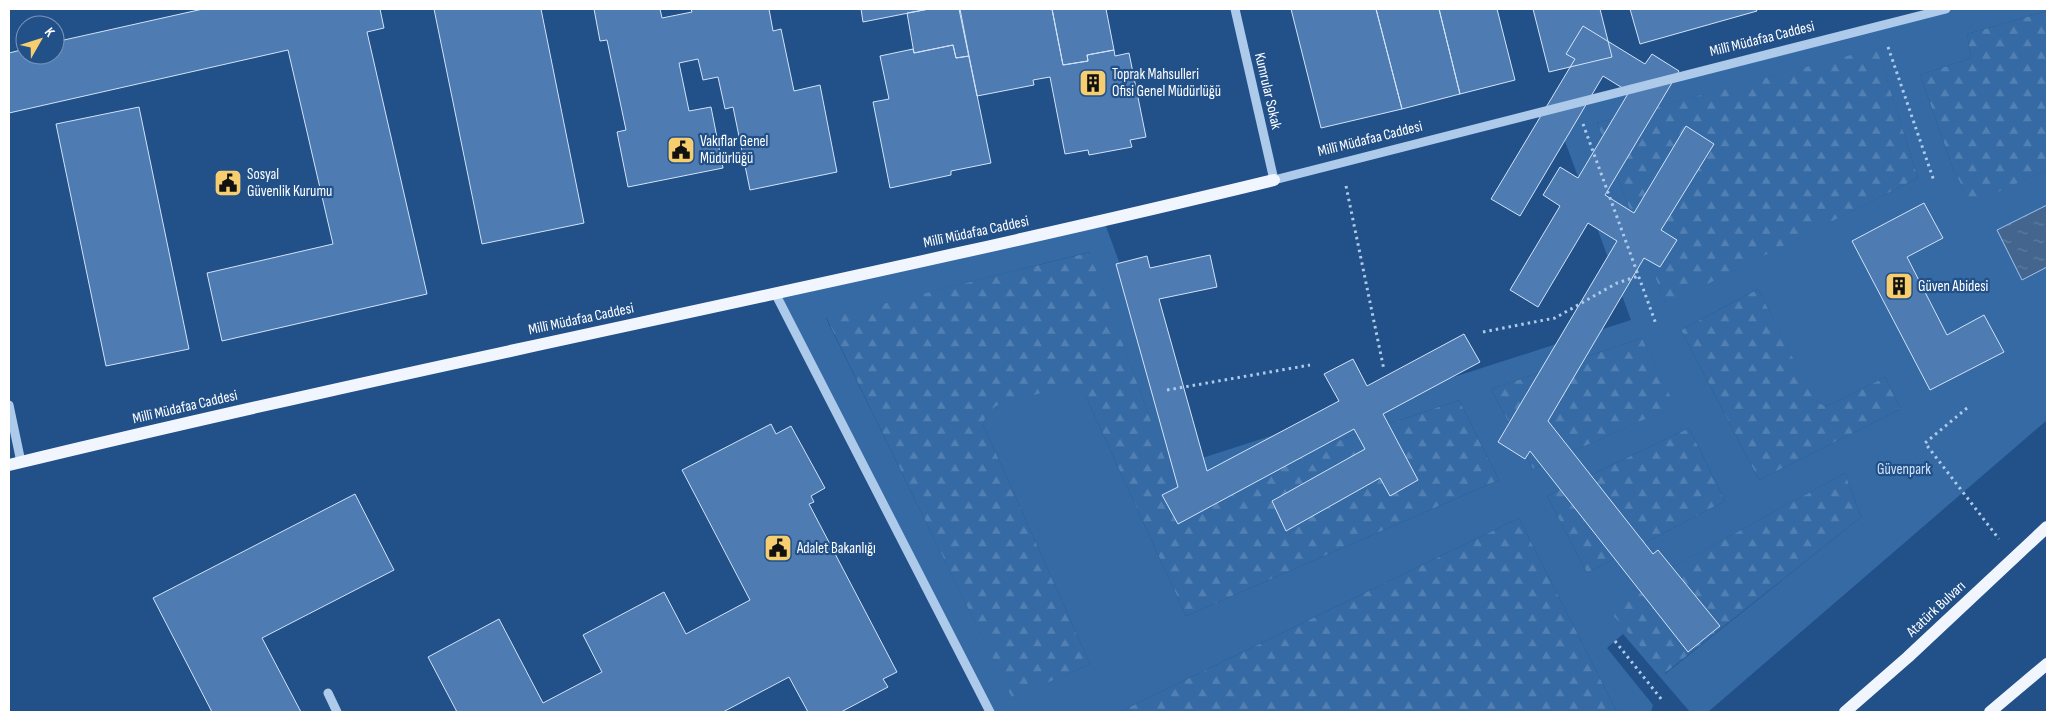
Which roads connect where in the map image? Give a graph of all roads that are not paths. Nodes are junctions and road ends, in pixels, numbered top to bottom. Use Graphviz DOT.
graph roads {
  1 [pos="1235,9"];
  2 [pos="1946,9"];
  3 [pos="1274,180"];
  4 [pos="774,293"];
  5 [pos="9,405"];
  6 [pos="15,464"];
  7 [pos="2047,527"];
  8 [pos="2047,664"];
  9 [pos="328,693"];
  10 [pos="337,712"];
  11 [pos="990,712"];
  12 [pos="1845,712"];
  13 [pos="1990,712"];
  1 -- 3 [label="street, Kumrular Sokak"];
  2 -- 3 [label="street, Millî Müdafaa Caddesi"];
  3 -- 4 [label="main road, Millî Müdafaa Caddesi"];
  4 -- 6 [label="main road, Millî Müdafaa Caddesi"];
  4 -- 11 [label="street"];
  5 -- 6 [label="street"];
  7 -- 12 [label="main road, Atatürk Bulvarı"];
  8 -- 13 [label="main road"];
  9 -- 10 [label="street"];
}
